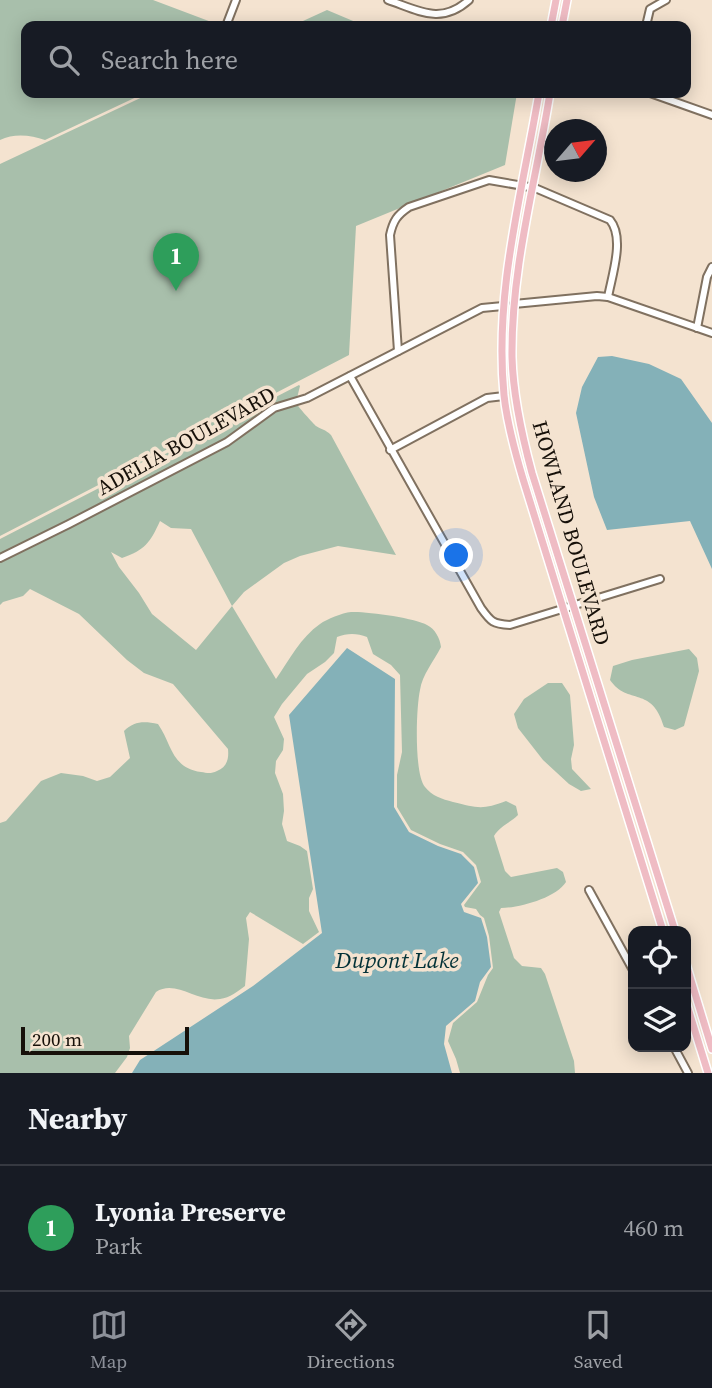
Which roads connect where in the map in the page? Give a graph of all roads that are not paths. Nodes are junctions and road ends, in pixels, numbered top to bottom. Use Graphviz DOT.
graph roads {
  1 [pos="236,0"];
  2 [pos="388,0"];
  3 [pos="470,0"];
  4 [pos="556,0"];
  5 [pos="568,0"];
  6 [pos="666,0"];
  7 [pos="228,21"];
  8 [pos="552,21"];
  9 [pos="563,21"];
  10 [pos="647,21"];
  11 [pos="539,98"];
  12 [pos="549,98"];
  13 [pos="664,98"];
  14 [pos="712,115"];
  15 [pos="522,185"];
  16 [pos="532,188"];
  17 [pos="712,267"];
  18 [pos="608,297"];
  19 [pos="514,304"];
  20 [pos="503,306"];
  21 [pos="513,320"];
  22 [pos="697,328"];
  23 [pos="712,333"];
  24 [pos="398,351"];
  25 [pos="350,376"];
  26 [pos="504,396"];
  27 [pos="390,450"];
  28 [pos="0,558"];
  29 [pos="660,579"];
  30 [pos="573,606"];
  31 [pos="563,609"];
  32 [pos="589,890"];
  33 [pos="661,926"];
  34 [pos="673,926"];
  35 [pos="628,961"];
  36 [pos="691,979"];
  37 [pos="700,1007"];
  38 [pos="691,1010"];
  39 [pos="691,1023"];
  40 [pos="712,1049"];
  41 [pos="677,1052"];
  42 [pos="688,1073"];
  43 [pos="708,1073"];
  1 -- 7 [label="street"];
  2 -- 3 [label="street"];
  4 -- 8 [label="main road"];
  5 -- 9 [label="main road"];
  6 -- 10 [label="street"];
  11 -- 15 [label="main road, HOWLAND BOULEVARD"];
  12 -- 16 [label="main road, HOWLAND BOULEVARD"];
  13 -- 14 [label="street"];
  15 -- 16 [label="street"];
  15 -- 20 [label="main road, HOWLAND BOULEVARD"];
  15 -- 24 [label="street"];
  16 -- 18 [label="street"];
  16 -- 19 [label="main road, HOWLAND BOULEVARD"];
  17 -- 22 [label="street"];
  18 -- 19 [label="street"];
  18 -- 22 [label="street"];
  19 -- 21 [label="main road, HOWLAND BOULEVARD"];
  20 -- 21 [label="main road"];
  20 -- 24 [label="street, ADELIA BOULEVARD"];
  20 -- 26 [label="main road, HOWLAND BOULEVARD"];
  21 -- 30 [label="main road, HOWLAND BOULEVARD"];
  22 -- 23 [label="street"];
  24 -- 25 [label="street, ADELIA BOULEVARD"];
  25 -- 27 [label="street"];
  25 -- 28 [label="street, ADELIA BOULEVARD"];
  26 -- 27 [label="street"];
  26 -- 31 [label="main road, HOWLAND BOULEVARD"];
  27 -- 31 [label="street"];
  29 -- 30 [label="street"];
  30 -- 31 [label="street"];
  30 -- 34 [label="main road, HOWLAND BOULEVARD"];
  31 -- 33 [label="main road, HOWLAND BOULEVARD"];
  32 -- 35 [label="street"];
  36 -- 37 [label="main road"];
  37 -- 38 [label="street"];
  37 -- 40 [label="main road"];
  39 -- 43 [label="main road"];
  41 -- 42 [label="street"];
}
